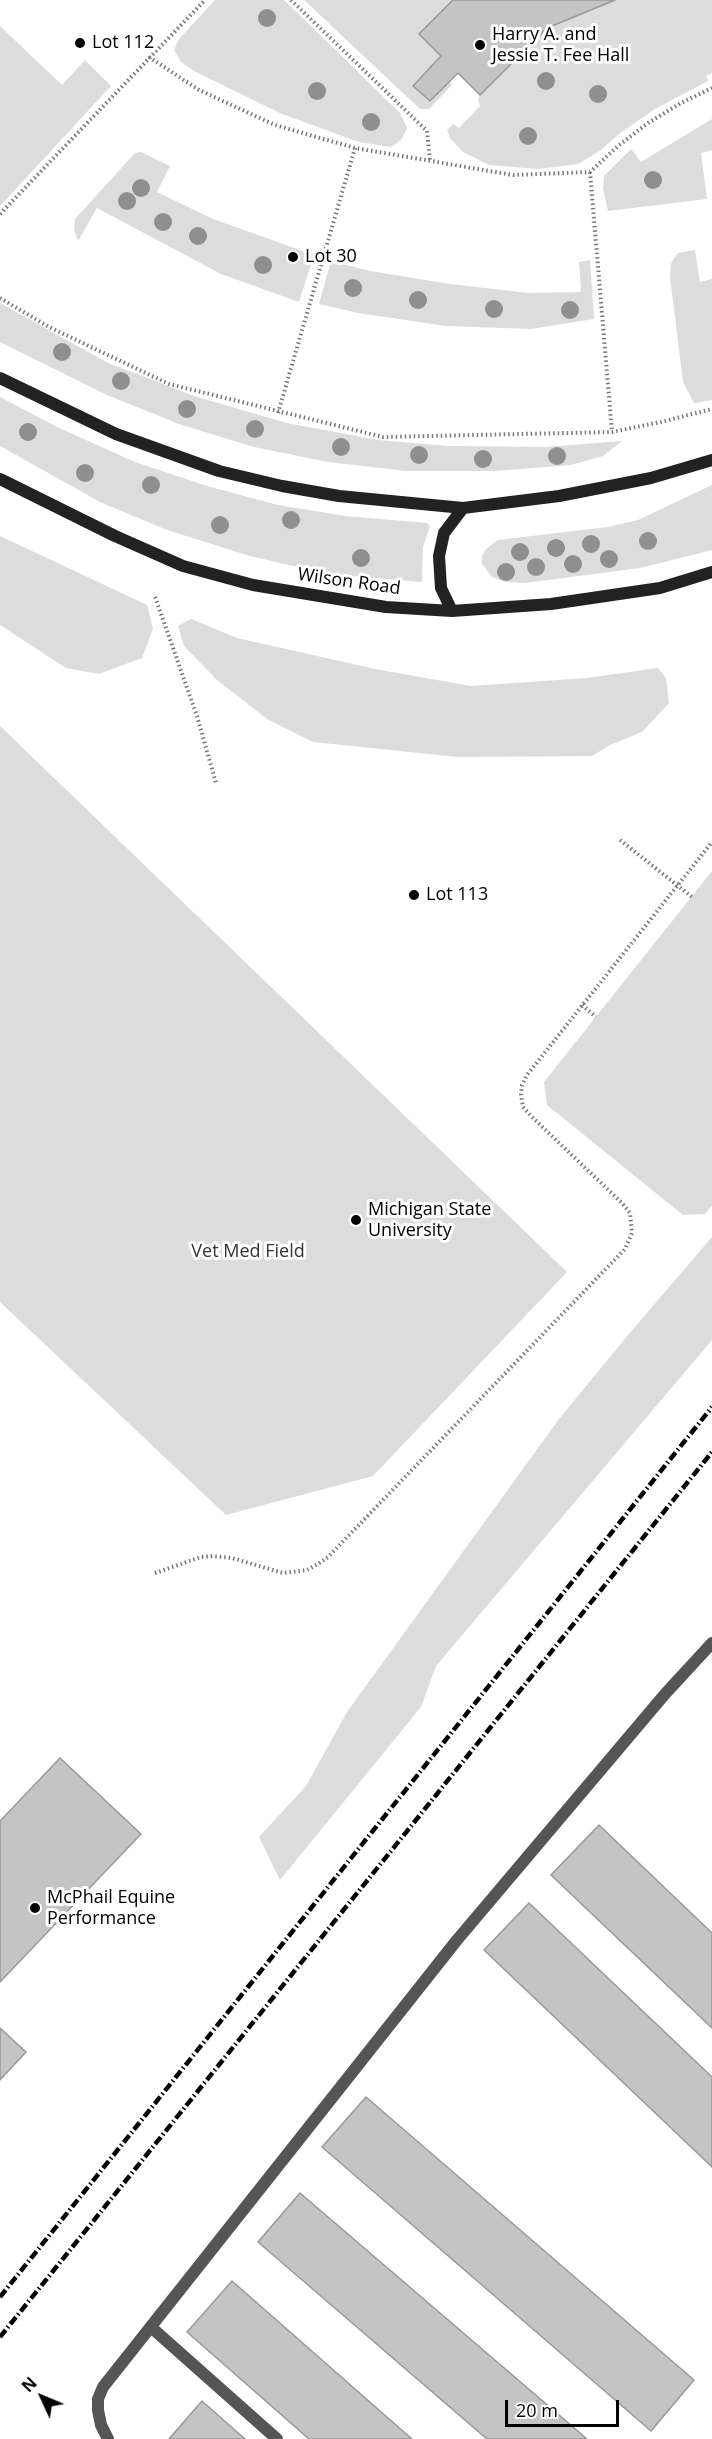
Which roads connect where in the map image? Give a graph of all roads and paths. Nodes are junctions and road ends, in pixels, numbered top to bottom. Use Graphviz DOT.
graph roads {
  1 [pos="205,0"];
  2 [pos="291,0"];
  3 [pos="149,57"];
  4 [pos="712,88"];
  5 [pos="355,148"];
  6 [pos="430,161"];
  7 [pos="590,172"];
  8 [pos="0,214"];
  9 [pos="0,298"];
  10 [pos="0,378"];
  11 [pos="712,409"];
  12 [pos="278,413"];
  13 [pos="612,432"];
  14 [pos="712,460"];
  15 [pos="0,479"];
  16 [pos="463,508"];
  17 [pos="712,572"];
  18 [pos="155,597"];
  19 [pos="452,611"];
  20 [pos="216,783"];
  21 [pos="620,840"];
  22 [pos="712,842"];
  23 [pos="677,885"];
  24 [pos="692,897"];
  25 [pos="582,1005"];
  26 [pos="596,1017"];
  27 [pos="155,1573"];
  28 [pos="712,1643"];
  29 [pos="152,2328"];
  30 [pos="108,2439"];
  31 [pos="277,2439"];
  1 -- 3 [label="path"];
  2 -- 6 [label="path"];
  3 -- 5 [label="path"];
  3 -- 8 [label="path"];
  4 -- 7 [label="path"];
  5 -- 6 [label="path"];
  5 -- 12 [label="path"];
  6 -- 7 [label="path"];
  7 -- 13 [label="path"];
  9 -- 12 [label="path"];
  10 -- 16 [label="street"];
  11 -- 13 [label="path"];
  12 -- 13 [label="path"];
  14 -- 16 [label="street"];
  15 -- 19 [label="street, Wilson Road"];
  16 -- 19 [label="street"];
  17 -- 19 [label="street, Wilson Road"];
  18 -- 20 [label="path"];
  21 -- 23 [label="path"];
  22 -- 23 [label="path"];
  23 -- 24 [label="path"];
  23 -- 25 [label="path"];
  25 -- 26 [label="path"];
  25 -- 27 [label="path"];
  28 -- 29 [label="lane"];
  29 -- 30 [label="lane"];
  29 -- 31 [label="lane"];
}
